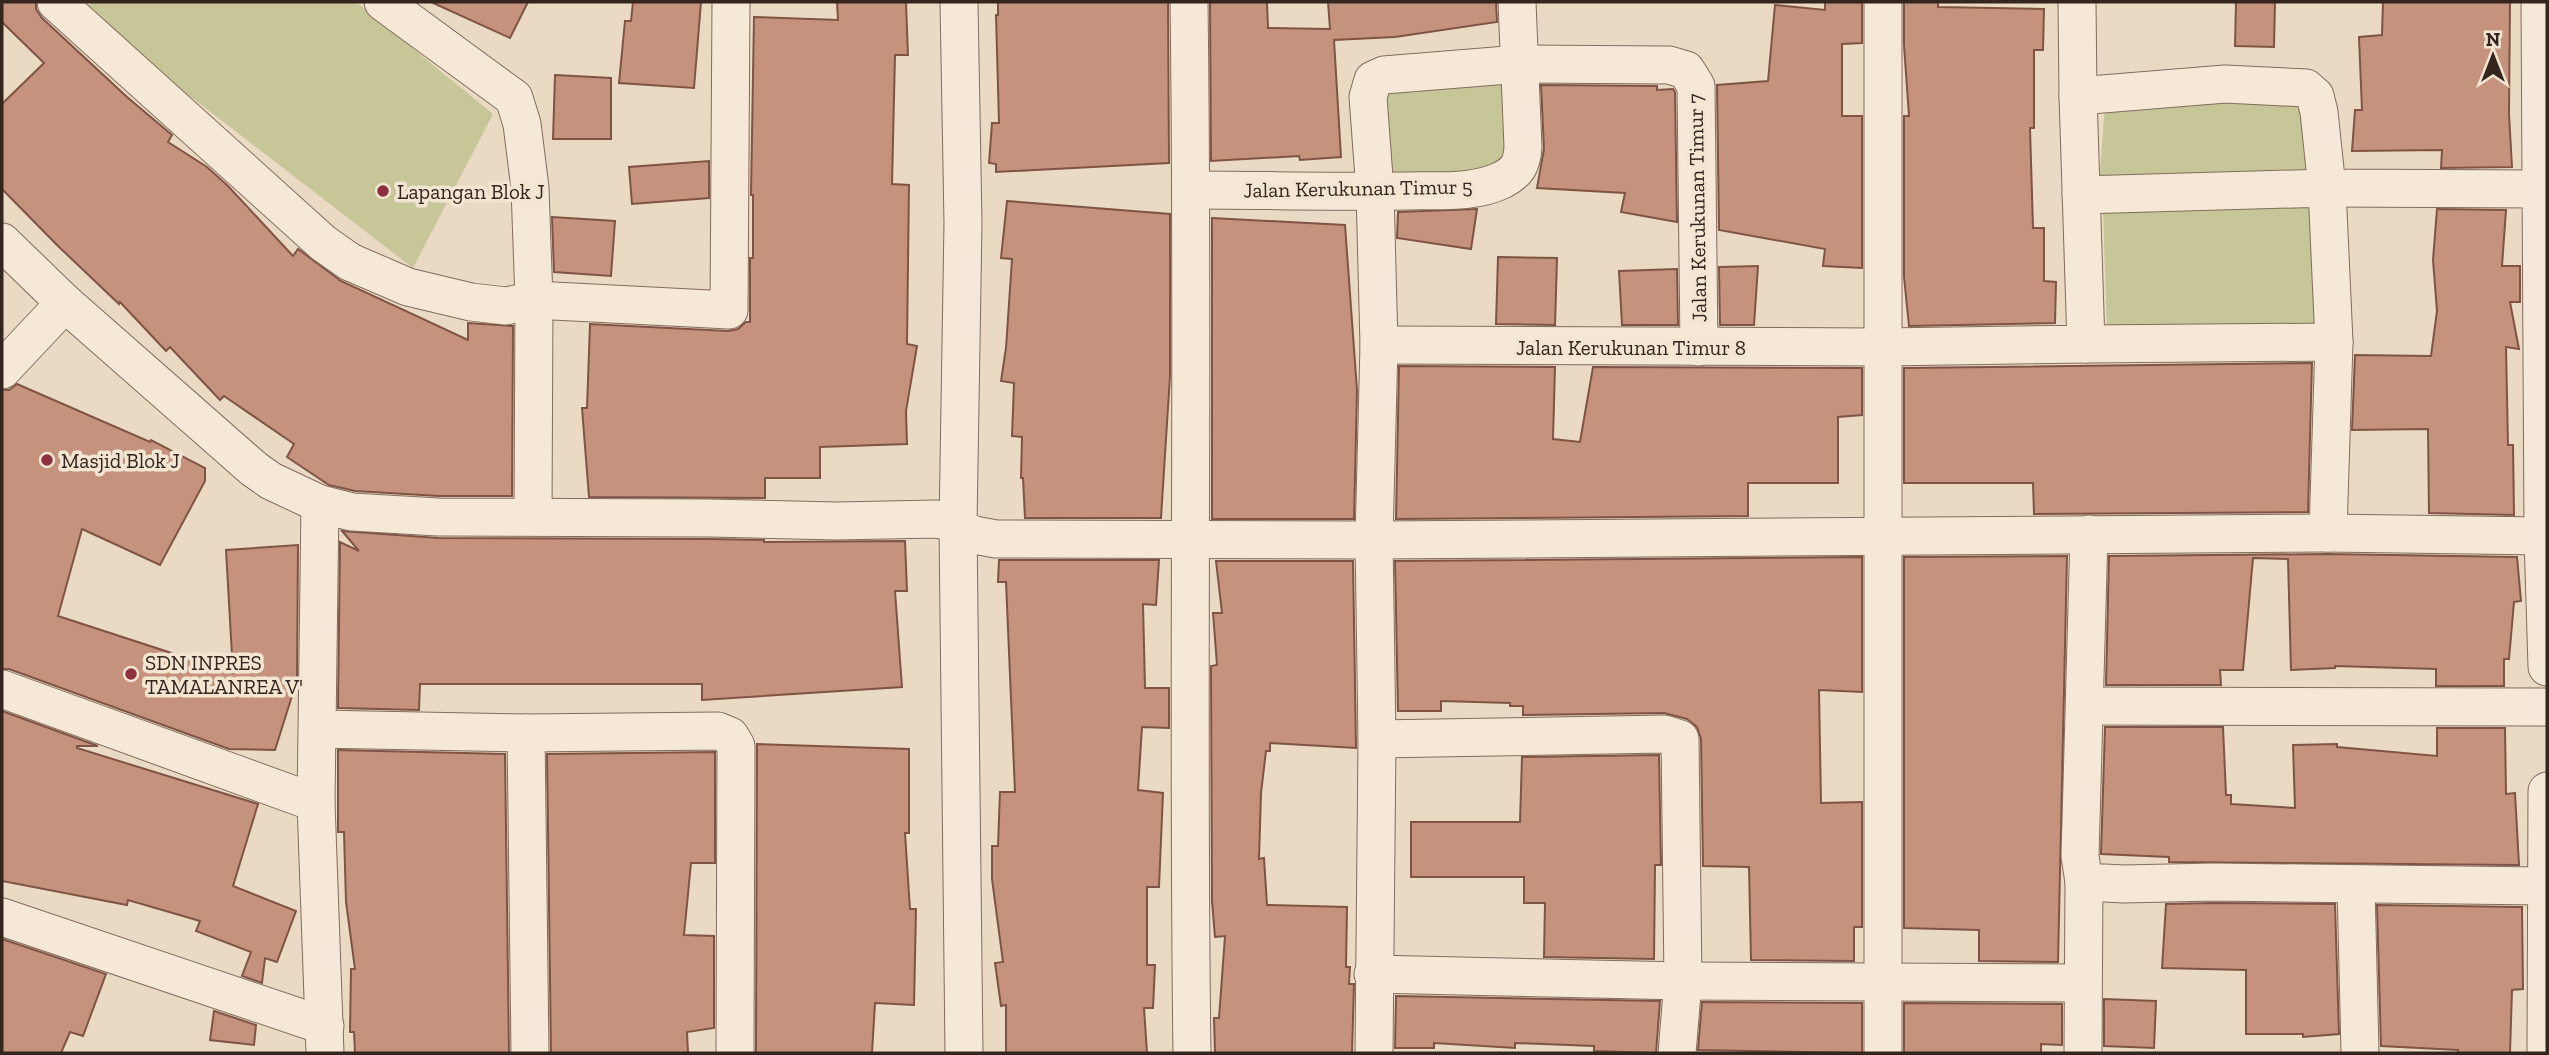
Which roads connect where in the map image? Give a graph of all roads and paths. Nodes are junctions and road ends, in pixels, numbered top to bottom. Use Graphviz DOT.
graph roads {
  1 [pos="383,2"];
  2 [pos="731,2"];
  3 [pos="960,2"];
  4 [pos="1189,2"];
  5 [pos="1517,2"];
  6 [pos="1883,2"];
  7 [pos="2077,2"];
  8 [pos="2540,2"];
  9 [pos="62,4"];
  10 [pos="1520,64"];
  11 [pos="2078,96"];
  12 [pos="2327,188"];
  13 [pos="2545,189"];
  14 [pos="1192,190"];
  15 [pos="1376,191"];
  16 [pos="2081,195"];
  17 [pos="2,242"];
  18 [pos="534,300"];
  19 [pos="65,303"];
  20 [pos="2334,342"];
  21 [pos="2086,344"];
  22 [pos="1379,345"];
  23 [pos="1699,347"];
  24 [pos="1883,347"];
  25 [pos="2,370"];
  26 [pos="320,504"];
  27 [pos="533,516"];
  28 [pos="958,526"];
  29 [pos="2328,533"];
  30 [pos="2089,534"];
  31 [pos="1884,536"];
  32 [pos="2543,536"];
  33 [pos="1189,539"];
  34 [pos="1374,540"];
  35 [pos="2547,667"];
  36 [pos="2,689"];
  37 [pos="2085,706"];
  38 [pos="2547,707"];
  39 [pos="318,729"];
  40 [pos="526,733"];
  41 [pos="1377,739"];
  42 [pos="2547,791"];
  43 [pos="316,803"];
  44 [pos="2084,882"];
  45 [pos="2356,885"];
  46 [pos="2547,886"];
  47 [pos="2,917"];
  48 [pos="1374,974"];
  49 [pos="1683,981"];
  50 [pos="1882,981"];
  51 [pos="2082,983"];
  52 [pos="325,1040"];
  53 [pos="530,1053"];
  54 [pos="735,1053"];
  55 [pos="964,1053"];
  56 [pos="1192,1053"];
  57 [pos="1374,1053"];
  58 [pos="1677,1053"];
  59 [pos="1883,1053"];
  60 [pos="2083,1053"];
  61 [pos="2360,1053"];
  62 [pos="2546,1053"];
  1 -- 18 [label="street"];
  2 -- 18 [label="street"];
  3 -- 28 [label="street"];
  4 -- 14 [label="street"];
  5 -- 10 [label="street, Jalan Kerukunan Timur 5"];
  6 -- 24 [label="street"];
  7 -- 11 [label="street"];
  8 -- 13 [label="street"];
  9 -- 18 [label="street"];
  10 -- 15 [label="street, Jalan Kerukunan Timur 5"];
  10 -- 15 [label="street"];
  10 -- 23 [label="street, Jalan Kerukunan Timur 7"];
  11 -- 12 [label="street"];
  11 -- 16 [label="street"];
  12 -- 13 [label="street"];
  12 -- 16 [label="street"];
  12 -- 20 [label="street"];
  13 -- 32 [label="street"];
  14 -- 15 [label="street, Jalan Kerukunan Timur 5"];
  14 -- 33 [label="street"];
  15 -- 22 [label="street"];
  16 -- 21 [label="street"];
  17 -- 19 [label="street"];
  18 -- 27 [label="street"];
  19 -- 25 [label="street"];
  19 -- 26 [label="street"];
  20 -- 21 [label="street, Jalan Kerukunan Timur 8"];
  20 -- 29 [label="street"];
  21 -- 24 [label="street, Jalan Kerukunan Timur 8"];
  22 -- 23 [label="street, Jalan Kerukunan Timur 8"];
  22 -- 34 [label="street"];
  23 -- 24 [label="street, Jalan Kerukunan Timur 8"];
  24 -- 31 [label="street"];
  26 -- 27 [label="street"];
  26 -- 39 [label="street"];
  27 -- 28 [label="street"];
  28 -- 33 [label="street"];
  28 -- 55 [label="street"];
  29 -- 30 [label="street"];
  29 -- 32 [label="street"];
  30 -- 31 [label="street"];
  30 -- 37 [label="street"];
  31 -- 34 [label="street"];
  31 -- 50 [label="street"];
  32 -- 35 [label="street"];
  33 -- 34 [label="street"];
  33 -- 56 [label="street"];
  34 -- 41 [label="street"];
  36 -- 43 [label="street"];
  37 -- 38 [label="street"];
  37 -- 44 [label="street"];
  39 -- 40 [label="street"];
  39 -- 43 [label="street"];
  40 -- 53 [label="street"];
  40 -- 54 [label="street"];
  41 -- 48 [label="street"];
  41 -- 49 [label="street"];
  42 -- 46 [label="street"];
  43 -- 52 [label="street"];
  44 -- 45 [label="street"];
  44 -- 51 [label="street"];
  45 -- 46 [label="street"];
  45 -- 61 [label="street"];
  46 -- 62 [label="street"];
  47 -- 52 [label="street"];
  48 -- 49 [label="street"];
  48 -- 57 [label="street"];
  49 -- 50 [label="street"];
  49 -- 58 [label="street"];
  50 -- 51 [label="street"];
  50 -- 59 [label="street"];
  51 -- 60 [label="street"];
}
